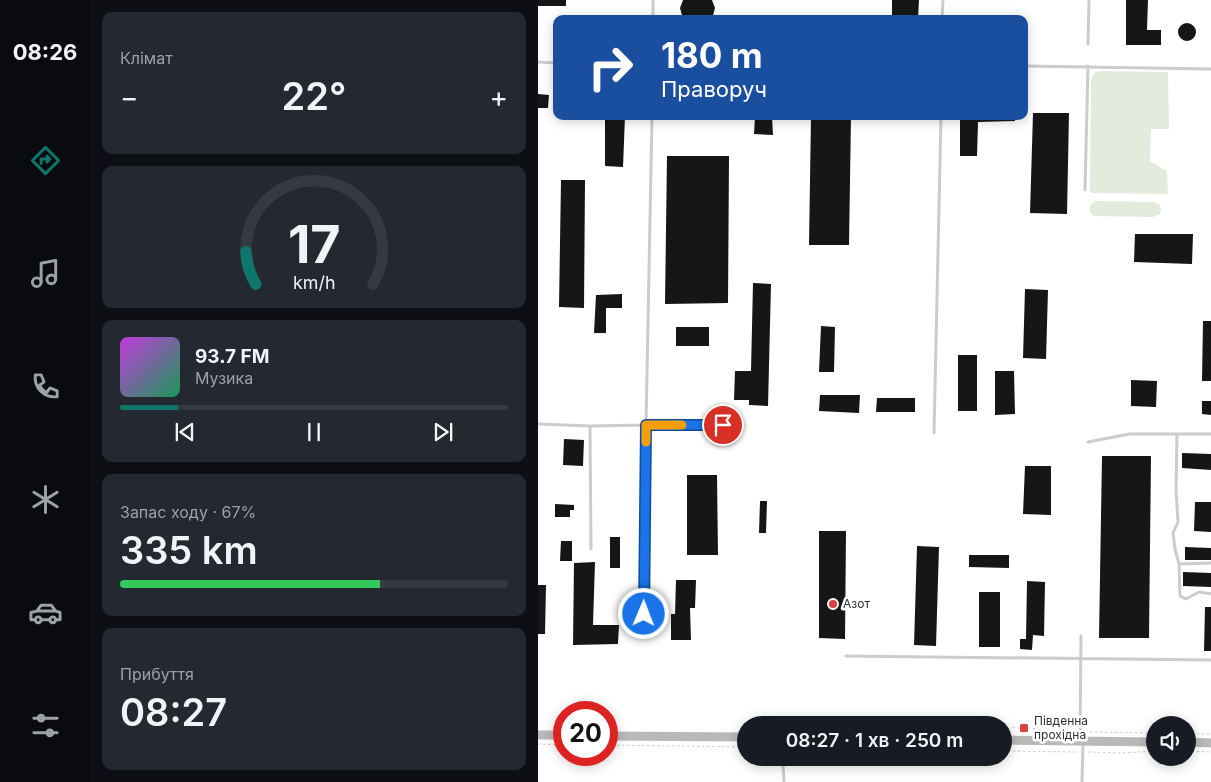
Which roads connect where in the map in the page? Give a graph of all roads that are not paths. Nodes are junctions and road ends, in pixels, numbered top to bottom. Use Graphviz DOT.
graph roads {
  1 [pos="653,0"];
  2 [pos="943,0"];
  3 [pos="1089,0"];
  4 [pos="653,15"];
  5 [pos="942,15"];
  6 [pos="1088,44"];
  7 [pos="538,62"];
  8 [pos="553,63"];
  9 [pos="1028,66"];
  10 [pos="1088,66"];
  11 [pos="1212,69"];
  12 [pos="652,120"];
  13 [pos="941,120"];
  14 [pos="1085,190"];
  15 [pos="538,424"];
  16 [pos="646,425"];
  17 [pos="590,426"];
  18 [pos="742,426"];
  19 [pos="934,433"];
  20 [pos="1177,434"];
  21 [pos="1212,434"];
  22 [pos="1088,442"];
  23 [pos="590,549"];
  24 [pos="1212,563"];
  25 [pos="1179,564"];
  26 [pos="1212,594"];
  27 [pos="644,633"];
  28 [pos="1081,636"];
  29 [pos="846,656"];
  30 [pos="1081,657"];
  31 [pos="1212,660"];
  32 [pos="538,735"];
  33 [pos="553,735"];
  34 [pos="618,736"];
  35 [pos="737,737"];
  36 [pos="1012,740"];
  37 [pos="1082,741"];
  38 [pos="1146,742"];
  39 [pos="1196,742"];
  40 [pos="1212,743"];
  41 [pos="783,766"];
  42 [pos="784,782"];
  43 [pos="1082,782"];
  1 -- 4 [label="lane"];
  2 -- 5 [label="lane"];
  3 -- 6 [label="lane"];
  7 -- 8 [label="lane"];
  9 -- 10 [label="lane"];
  10 -- 11 [label="lane"];
  10 -- 14 [label="lane"];
  12 -- 16 [label="lane"];
  13 -- 19 [label="lane"];
  15 -- 17 [label="lane"];
  16 -- 17 [label="lane"];
  16 -- 18 [label="lane"];
  16 -- 27 [label="lane"];
  17 -- 23 [label="lane"];
  20 -- 21 [label="lane"];
  20 -- 22 [label="lane"];
  20 -- 25 [label="lane"];
  24 -- 25 [label="lane"];
  25 -- 26 [label="lane"];
  28 -- 30 [label="lane"];
  29 -- 30 [label="lane"];
  30 -- 31 [label="lane"];
  30 -- 37 [label="lane"];
  32 -- 33 [label="main road"];
  34 -- 35 [label="main road"];
  36 -- 37 [label="main road"];
  37 -- 38 [label="main road"];
  37 -- 43 [label="lane"];
  39 -- 40 [label="main road"];
  41 -- 42 [label="lane"];
}
